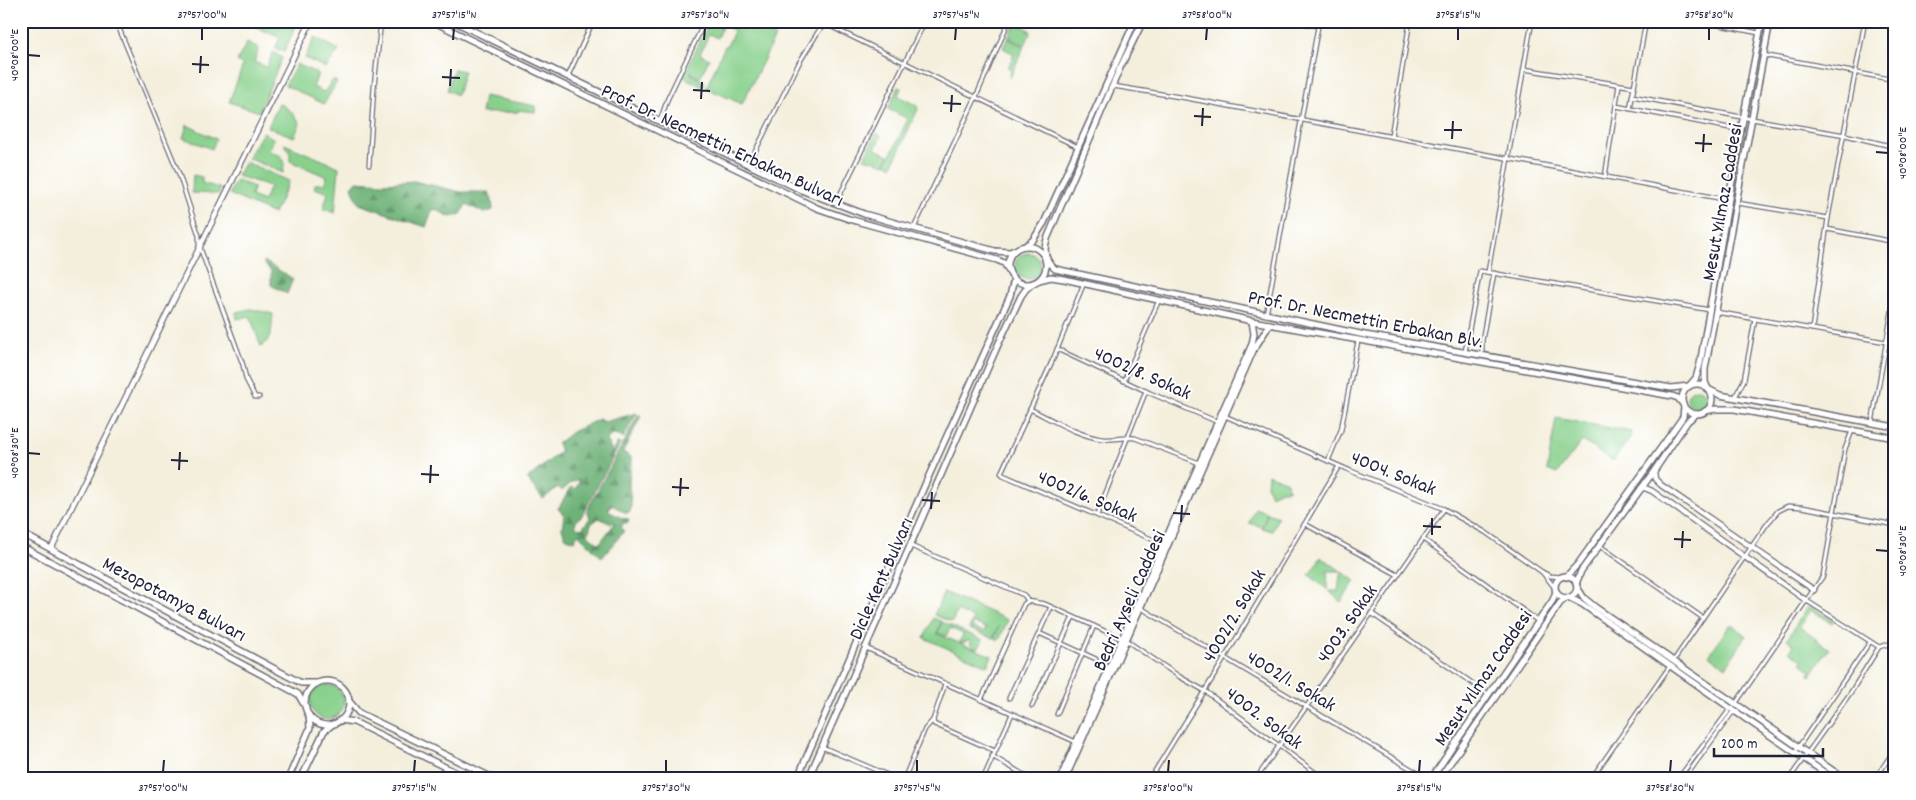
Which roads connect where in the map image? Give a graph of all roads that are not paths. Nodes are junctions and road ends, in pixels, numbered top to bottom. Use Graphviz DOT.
graph roads {
  1 [pos="116,21"];
  2 [pos="311,21"];
  3 [pos="381,21"];
  4 [pos="432,21"];
  5 [pos="453,21"];
  6 [pos="593,21"];
  7 [pos="705,21"];
  8 [pos="925,21"];
  9 [pos="1009,21"];
  10 [pos="1135,21"];
  11 [pos="1143,21"];
  12 [pos="1293,21"];
  13 [pos="1410,21"];
  14 [pos="1532,21"];
  15 [pos="1646,21"];
  16 [pos="1698,21"];
  17 [pos="1762,21"];
  18 [pos="1770,21"];
  19 [pos="1865,21"];
  20 [pos="825,22"];
  21 [pos="1319,23"];
  22 [pos="1760,33"];
  23 [pos="1763,55"];
  24 [pos="905,63"];
  25 [pos="1524,69"];
  26 [pos="1856,73"];
  27 [pos="568,77"];
  28 [pos="1895,80"];
  29 [pos="1619,85"];
  30 [pos="1113,86"];
  31 [pos="1634,87"];
  32 [pos="1632,96"];
  33 [pos="976,97"];
  34 [pos="1616,106"];
  35 [pos="1630,109"];
  36 [pos="1744,117"];
  37 [pos="1300,119"];
  38 [pos="1752,119"];
  39 [pos="660,122"];
  40 [pos="1741,130"];
  41 [pos="1845,135"];
  42 [pos="1392,136"];
  43 [pos="1078,147"];
  44 [pos="1895,147"];
  45 [pos="1508,159"];
  46 [pos="369,165"];
  47 [pos="748,165"];
  48 [pos="1605,177"];
  49 [pos="1729,200"];
  50 [pos="836,203"];
  51 [pos="1737,203"];
  52 [pos="1828,218"];
  53 [pos="914,228"];
  54 [pos="1826,229"];
  55 [pos="1895,242"];
  56 [pos="200,245"];
  57 [pos="1025,246"];
  58 [pos="1015,250"];
  59 [pos="1045,257"];
  60 [pos="1009,270"];
  61 [pos="1488,272"];
  62 [pos="1494,273"];
  63 [pos="1014,279"];
  64 [pos="1039,280"];
  65 [pos="1033,283"];
  66 [pos="1084,283"];
  67 [pos="1895,294"];
  68 [pos="1159,300"];
  69 [pos="1710,310"];
  70 [pos="1716,312"];
  71 [pos="1266,315"];
  72 [pos="1755,319"];
  73 [pos="1252,321"];
  74 [pos="1270,324"];
  75 [pos="1812,329"];
  76 [pos="1358,341"];
  77 [pos="1886,342"];
  78 [pos="1895,342"];
  79 [pos="1895,348"];
  80 [pos="1057,350"];
  81 [pos="1465,352"];
  82 [pos="1482,355"];
  83 [pos="1124,381"];
  84 [pos="1689,386"];
  85 [pos="1708,389"];
  86 [pos="1146,391"];
  87 [pos="259,397"];
  88 [pos="1735,398"];
  89 [pos="1683,405"];
  90 [pos="1030,409"];
  91 [pos="1705,411"];
  92 [pos="1696,414"];
  93 [pos="1225,416"];
  94 [pos="1218,422"];
  95 [pos="1872,423"];
  96 [pos="1895,427"];
  97 [pos="1852,431"];
  98 [pos="1128,437"];
  99 [pos="1895,438"];
  100 [pos="1328,461"];
  101 [pos="1199,463"];
  102 [pos="1339,466"];
  103 [pos="1654,471"];
  104 [pos="1641,488"];
  105 [pos="1444,509"];
  106 [pos="1834,514"];
  107 [pos="1097,515"];
  108 [pos="1306,524"];
  109 [pos="1895,524"];
  110 [pos="21,533"];
  111 [pos="1423,539"];
  112 [pos="1164,544"];
  113 [pos="21,546"];
  114 [pos="911,546"];
  115 [pos="1599,546"];
  116 [pos="1752,547"];
  117 [pos="52,549"];
  118 [pos="1745,557"];
  119 [pos="1542,572"];
  120 [pos="1398,575"];
  121 [pos="1564,577"];
  122 [pos="1576,585"];
  123 [pos="1556,590"];
  124 [pos="1814,590"];
  125 [pos="1568,598"];
  126 [pos="1028,600"];
  127 [pos="1807,601"];
  128 [pos="1051,607"];
  129 [pos="1141,608"];
  130 [pos="1371,613"];
  131 [pos="1073,617"];
  132 [pos="1703,618"];
  133 [pos="1538,621"];
  134 [pos="1094,626"];
  135 [pos="1039,634"];
  136 [pos="1124,640"];
  137 [pos="1870,642"];
  138 [pos="1895,642"];
  139 [pos="1061,643"];
  140 [pos="1879,647"];
  141 [pos="866,648"];
  142 [pos="1083,653"];
  143 [pos="1225,658"];
  144 [pos="1096,659"];
  145 [pos="1671,663"];
  146 [pos="317,683"];
  147 [pos="945,684"];
  148 [pos="1205,691"];
  149 [pos="1488,694"];
  150 [pos="1009,698"];
  151 [pos="981,700"];
  152 [pos="349,701"];
  153 [pos="1735,704"];
  154 [pos="1032,706"];
  155 [pos="1306,706"];
  156 [pos="1728,706"];
  157 [pos="306,708"];
  158 [pos="1737,713"];
  159 [pos="309,714"];
  160 [pos="1012,714"];
  161 [pos="1057,714"];
  162 [pos="340,720"];
  163 [pos="933,720"];
  164 [pos="334,723"];
  165 [pos="1076,743"];
  166 [pos="1799,746"];
  167 [pos="822,747"];
  168 [pos="1279,747"];
  169 [pos="1895,750"];
  170 [pos="995,751"];
  171 [pos="1808,751"];
  172 [pos="1795,752"];
  173 [pos="992,756"];
  174 [pos="1804,757"];
  175 [pos="288,779"];
  176 [pos="301,779"];
  177 [pos="469,779"];
  178 [pos="495,779"];
  179 [pos="797,779"];
  180 [pos="808,779"];
  181 [pos="897,779"];
  182 [pos="904,779"];
  183 [pos="982,779"];
  184 [pos="1031,779"];
  185 [pos="1060,779"];
  186 [pos="1065,779"];
  187 [pos="1150,779"];
  188 [pos="1256,779"];
  189 [pos="1324,779"];
  190 [pos="1429,779"];
  191 [pos="1439,779"];
  192 [pos="1591,779"];
  193 [pos="1678,779"];
  194 [pos="1684,779"];
  195 [pos="1789,779"];
  196 [pos="1834,779"];
  197 [pos="1845,779"];
  198 [pos="1875,779"];
  1 -- 56 [label="street"];
  2 -- 56 [label="street"];
  3 -- 46 [label="street"];
  4 -- 60 [label="main road, Prof. Dr. Necmettin Erbakan Bulvarı"];
  5 -- 27 [label="main road, Prof. Dr. Necmettin Erbakan Bulvarı"];
  6 -- 27 [label="street"];
  7 -- 39 [label="street"];
  8 -- 24 [label="street"];
  9 -- 33 [label="street"];
  10 -- 43 [label="main road"];
  11 -- 30 [label="main road"];
  12 -- 21 [label="street"];
  13 -- 42 [label="street"];
  14 -- 25 [label="street"];
  15 -- 31 [label="street"];
  16 -- 22 [label="street"];
  17 -- 22 [label="main road, Mesut Yılmaz Caddesi"];
  18 -- 23 [label="main road, Mesut Yılmaz Caddesi"];
  19 -- 26 [label="street"];
  20 -- 24 [label="street"];
  20 -- 47 [label="street"];
  21 -- 37 [label="street"];
  22 -- 36 [label="main road, Mesut Yılmaz Caddesi"];
  23 -- 26 [label="street"];
  23 -- 38 [label="main road, Mesut Yılmaz Caddesi"];
  24 -- 33 [label="street"];
  24 -- 50 [label="street"];
  25 -- 29 [label="street"];
  25 -- 45 [label="street"];
  26 -- 28 [label="street"];
  26 -- 41 [label="street"];
  27 -- 39 [label="main road, Prof. Dr. Necmettin Erbakan Bulvarı"];
  29 -- 31 [label="street"];
  29 -- 34 [label="street"];
  30 -- 37 [label="street"];
  30 -- 59 [label="main road"];
  31 -- 32 [label="street"];
  32 -- 35 [label="street"];
  32 -- 36 [label="street"];
  33 -- 43 [label="street"];
  33 -- 53 [label="street"];
  34 -- 35 [label="street"];
  34 -- 48 [label="street"];
  35 -- 40 [label="street"];
  36 -- 38 [label="street"];
  36 -- 40 [label="main road, Mesut Yılmaz Caddesi"];
  37 -- 42 [label="street"];
  37 -- 71 [label="street"];
  38 -- 41 [label="street"];
  38 -- 51 [label="main road, Mesut Yılmaz Caddesi"];
  39 -- 47 [label="main road, Prof. Dr. Necmettin Erbakan Bulvarı"];
  40 -- 49 [label="main road, Mesut Yılmaz Caddesi"];
  41 -- 44 [label="street"];
  41 -- 52 [label="street"];
  42 -- 45 [label="street"];
  43 -- 57 [label="main road"];
  45 -- 48 [label="street"];
  45 -- 61 [label="street"];
  47 -- 50 [label="main road, Prof. Dr. Necmettin Erbakan Bulvarı"];
  48 -- 49 [label="street"];
  49 -- 69 [label="main road, Mesut Yılmaz Caddesi"];
  50 -- 53 [label="main road, Prof. Dr. Necmettin Erbakan Bulvarı"];
  51 -- 52 [label="street"];
  51 -- 70 [label="main road, Mesut Yılmaz Caddesi"];
  52 -- 54 [label="street"];
  53 -- 58 [label="main road, Prof. Dr. Necmettin Erbakan Bulvarı"];
  54 -- 55 [label="street"];
  54 -- 75 [label="street"];
  56 -- 87 [label="street"];
  56 -- 117 [label="street"];
  57 -- 58 [label="main road"];
  57 -- 59 [label="main road"];
  58 -- 60 [label="main road"];
  59 -- 64 [label="main road"];
  59 -- 71 [label="main road, Prof. Dr. Necmettin Erbakan Blv."];
  60 -- 63 [label="main road"];
  61 -- 62 [label="street"];
  61 -- 81 [label="street"];
  62 -- 69 [label="street"];
  62 -- 82 [label="street"];
  63 -- 65 [label="main road"];
  63 -- 179 [label="main road, Dicle Kent Bulvarı"];
  64 -- 65 [label="main road"];
  64 -- 66 [label="main road, Prof. Dr. Necmettin Erbakan Blv."];
  65 -- 114 [label="main road, Dicle Kent Bulvarı"];
  66 -- 68 [label="main road, Prof. Dr. Necmettin Erbakan Blv."];
  66 -- 80 [label="street"];
  67 -- 77 [label="street"];
  68 -- 73 [label="main road, Prof. Dr. Necmettin Erbakan Blv."];
  68 -- 83 [label="street"];
  69 -- 84 [label="main road, Mesut Yılmaz Caddesi"];
  70 -- 72 [label="street"];
  70 -- 85 [label="main road, Mesut Yılmaz Caddesi"];
  71 -- 81 [label="main road, Prof. Dr. Necmettin Erbakan Blv."];
  72 -- 75 [label="street"];
  72 -- 88 [label="street"];
  73 -- 74 [label="main road, Prof. Dr. Necmettin Erbakan Blv."];
  73 -- 94 [label="main road, Bedri Ayseli Caddesi"];
  74 -- 76 [label="main road, Prof. Dr. Necmettin Erbakan Blv."];
  74 -- 93 [label="main road, Bedri Ayseli Caddesi"];
  75 -- 77 [label="street"];
  76 -- 89 [label="main road, Prof. Dr. Necmettin Erbakan Blv."];
  76 -- 100 [label="street"];
  77 -- 95 [label="street"];
  78 -- 79 [label="street"];
  80 -- 83 [label="street, 4002/8. Sokak"];
  80 -- 90 [label="street"];
  81 -- 82 [label="main road, Prof. Dr. Necmettin Erbakan Blv."];
  82 -- 84 [label="main road, Prof. Dr. Necmettin Erbakan Blv."];
  83 -- 86 [label="street, 4002/8. Sokak"];
  84 -- 85 [label="main road"];
  84 -- 89 [label="main road"];
  85 -- 88 [label="main road"];
  85 -- 91 [label="main road"];
  86 -- 94 [label="street, 4002/8. Sokak"];
  86 -- 98 [label="street"];
  88 -- 95 [label="main road"];
  89 -- 92 [label="main road"];
  89 -- 121 [label="main road"];
  90 -- 98 [label="street"];
  90 -- 107 [label="street, 4002/6. Sokak"];
  91 -- 92 [label="main road"];
  91 -- 97 [label="main road"];
  92 -- 103 [label="main road"];
  93 -- 100 [label="street, 4004. Sokak"];
  93 -- 129 [label="main road, Bedri Ayseli Caddesi"];
  94 -- 101 [label="main road, Bedri Ayseli Caddesi"];
  95 -- 96 [label="main road"];
  97 -- 99 [label="main road"];
  97 -- 106 [label="street"];
  98 -- 101 [label="street"];
  98 -- 107 [label="street"];
  100 -- 102 [label="street, 4004. Sokak"];
  101 -- 112 [label="main road, Bedri Ayseli Caddesi"];
  102 -- 105 [label="street, 4004. Sokak"];
  102 -- 108 [label="street, 4002/2. Sokak"];
  103 -- 104 [label="main road"];
  103 -- 116 [label="street"];
  104 -- 115 [label="main road"];
  104 -- 118 [label="street"];
  105 -- 111 [label="street, 4003. Sokak"];
  105 -- 119 [label="street, 4004. Sokak"];
  106 -- 109 [label="street"];
  106 -- 116 [label="street"];
  106 -- 124 [label="street"];
  107 -- 112 [label="street, 4002/6. Sokak"];
  108 -- 120 [label="street"];
  108 -- 143 [label="street, 4002/2. Sokak"];
  110 -- 117 [label="main road, Mezopotamya Bulvarı"];
  111 -- 120 [label="street, 4003. Sokak"];
  111 -- 133 [label="street"];
  112 -- 136 [label="main road, Bedri Ayseli Caddesi"];
  113 -- 157 [label="main road, Mezopotamya Bulvarı"];
  114 -- 126 [label="street, 4002. Sokak"];
  114 -- 141 [label="main road, Dicle Kent Bulvarı"];
  115 -- 122 [label="main road"];
  115 -- 132 [label="street"];
  116 -- 118 [label="street"];
  116 -- 124 [label="street"];
  117 -- 146 [label="main road, Mezopotamya Bulvarı"];
  118 -- 127 [label="street"];
  118 -- 132 [label="street"];
  119 -- 121 [label="street"];
  119 -- 123 [label="street"];
  120 -- 130 [label="street, 4003. Sokak"];
  121 -- 122 [label="main road"];
  121 -- 123 [label="main road"];
  122 -- 125 [label="main road"];
  122 -- 145 [label="main road"];
  123 -- 125 [label="main road"];
  123 -- 133 [label="main road, Mesut Yılmaz Caddesi"];
  124 -- 127 [label="street"];
  125 -- 145 [label="main road"];
  125 -- 191 [label="main road, Mesut Yılmaz Caddesi"];
  126 -- 128 [label="street, 4002. Sokak"];
  126 -- 151 [label="street"];
  127 -- 137 [label="street"];
  127 -- 153 [label="street"];
  128 -- 131 [label="street, 4002. Sokak"];
  128 -- 135 [label="street"];
  129 -- 136 [label="main road, Bedri Ayseli Caddesi"];
  129 -- 143 [label="street, 4002/1. Sokak"];
  130 -- 149 [label="street"];
  130 -- 155 [label="street, 4003. Sokak"];
  131 -- 134 [label="street, 4002. Sokak"];
  131 -- 139 [label="street"];
  132 -- 145 [label="street"];
  133 -- 149 [label="main road, Mesut Yılmaz Caddesi"];
  134 -- 136 [label="street, 4002. Sokak"];
  134 -- 142 [label="street"];
  135 -- 139 [label="street"];
  135 -- 150 [label="street"];
  136 -- 148 [label="street, 4002. Sokak"];
  136 -- 165 [label="main road, Bedri Ayseli Caddesi"];
  136 -- 186 [label="main road, Bedri Ayseli Caddesi"];
  137 -- 140 [label="street"];
  137 -- 166 [label="street"];
  138 -- 140 [label="street"];
  139 -- 142 [label="street"];
  139 -- 154 [label="street"];
  140 -- 171 [label="street"];
  141 -- 147 [label="street"];
  141 -- 167 [label="main road, Dicle Kent Bulvarı"];
  142 -- 144 [label="street"];
  142 -- 161 [label="street"];
  143 -- 148 [label="street, 4002/2. Sokak"];
  143 -- 155 [label="street, 4002/1. Sokak"];
  145 -- 153 [label="main road"];
  145 -- 156 [label="main road"];
  145 -- 192 [label="street"];
  146 -- 152 [label="main road"];
  146 -- 157 [label="main road"];
  147 -- 151 [label="street"];
  147 -- 163 [label="street"];
  148 -- 168 [label="street, 4002. Sokak"];
  148 -- 187 [label="street, 4002/2. Sokak"];
  149 -- 190 [label="main road, Mesut Yılmaz Caddesi"];
  151 -- 160 [label="street"];
  152 -- 162 [label="main road"];
  152 -- 178 [label="main road"];
  153 -- 166 [label="main road"];
  155 -- 168 [label="street, 4003. Sokak"];
  155 -- 190 [label="street, 4002/1. Sokak"];
  156 -- 158 [label="main road"];
  156 -- 193 [label="street"];
  157 -- 159 [label="main road"];
  158 -- 172 [label="main road"];
  158 -- 194 [label="street"];
  159 -- 164 [label="main road"];
  159 -- 175 [label="main road"];
  160 -- 165 [label="street"];
  160 -- 170 [label="street"];
  162 -- 164 [label="main road"];
  162 -- 177 [label="main road"];
  163 -- 170 [label="street"];
  163 -- 182 [label="street"];
  164 -- 176 [label="main road"];
  165 -- 185 [label="main road, Bedri Ayseli Caddesi"];
  166 -- 171 [label="main road"];
  166 -- 172 [label="street"];
  167 -- 180 [label="main road, Dicle Kent Bulvarı"];
  167 -- 181 [label="street"];
  168 -- 188 [label="street, 4003. Sokak"];
  168 -- 189 [label="street, 4002. Sokak"];
  169 -- 198 [label="street"];
  170 -- 173 [label="street"];
  171 -- 174 [label="street"];
  171 -- 197 [label="main road"];
  172 -- 174 [label="main road"];
  173 -- 183 [label="street"];
  173 -- 184 [label="street"];
  174 -- 195 [label="street"];
  174 -- 196 [label="main road"];
}
